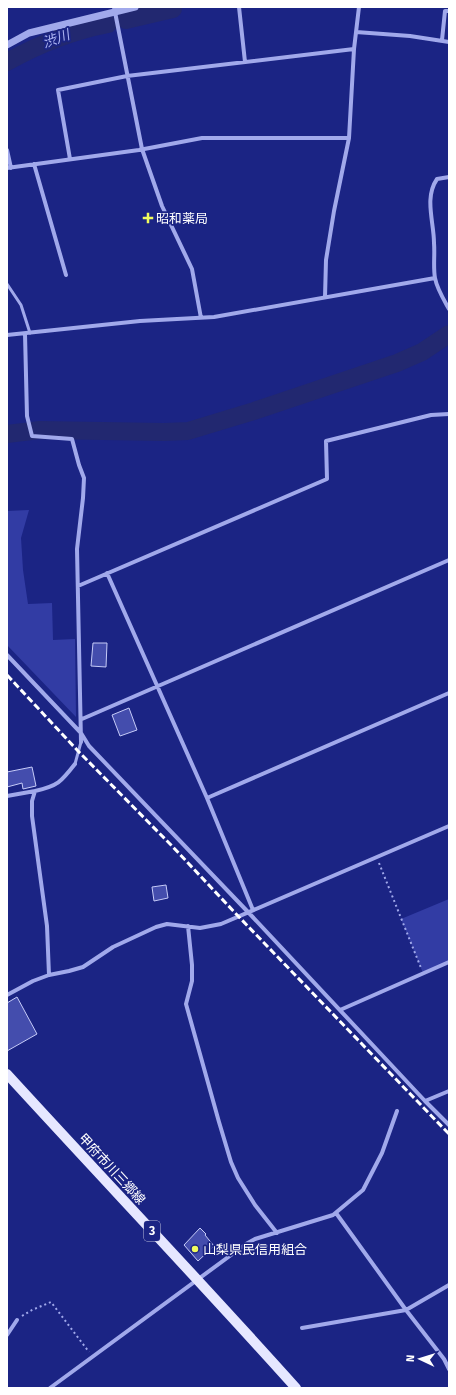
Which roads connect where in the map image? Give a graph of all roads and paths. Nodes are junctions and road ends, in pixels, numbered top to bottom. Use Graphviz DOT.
graph roads {
  1 [pos="135,7"];
  2 [pos="239,7"];
  3 [pos="358,7"];
  4 [pos="115,9"];
  5 [pos="449,11"];
  6 [pos="356,32"];
  7 [pos="442,40"];
  8 [pos="449,42"];
  9 [pos="7,45"];
  10 [pos="354,49"];
  11 [pos="245,62"];
  12 [pos="127,76"];
  13 [pos="349,138"];
  14 [pos="142,149"];
  15 [pos="7,150"];
  16 [pos="70,159"];
  17 [pos="34,164"];
  18 [pos="9,168"];
  19 [pos="449,177"];
  20 [pos="66,275"];
  21 [pos="435,278"];
  22 [pos="7,284"];
  23 [pos="325,297"];
  24 [pos="449,309"];
  25 [pos="201,318"];
  26 [pos="30,333"];
  27 [pos="25,334"];
  28 [pos="7,335"];
  29 [pos="449,414"];
  30 [pos="449,560"];
  31 [pos="107,573"];
  32 [pos="78,586"];
  33 [pos="7,655"];
  34 [pos="157,686"];
  35 [pos="449,693"];
  36 [pos="82,719"];
  37 [pos="81,733"];
  38 [pos="81,742"];
  39 [pos="75,764"];
  40 [pos="35,791"];
  41 [pos="7,796"];
  42 [pos="207,798"];
  43 [pos="449,826"];
  44 [pos="376,857"];
  45 [pos="253,910"];
  46 [pos="248,912"];
  47 [pos="188,926"];
  48 [pos="449,962"];
  49 [pos="423,973"];
  50 [pos="49,975"];
  51 [pos="7,995"];
  52 [pos="340,1010"];
  53 [pos="7,1074"];
  54 [pos="449,1090"];
  55 [pos="425,1101"];
  56 [pos="397,1111"];
  57 [pos="449,1125"];
  58 [pos="336,1213"];
  59 [pos="277,1233"];
  60 [pos="198,1279"];
  61 [pos="449,1285"];
  62 [pos="406,1310"];
  63 [pos="17,1320"];
  64 [pos="302,1328"];
  65 [pos="7,1335"];
  66 [pos="92,1357"];
  67 [pos="449,1369"];
  68 [pos="50,1388"];
  69 [pos="296,1388"];
  1 -- 4 [label="street"];
  2 -- 11 [label="street"];
  3 -- 6 [label="street"];
  4 -- 9 [label="street"];
  4 -- 12 [label="street"];
  5 -- 7 [label="street"];
  6 -- 7 [label="street"];
  6 -- 10 [label="street"];
  7 -- 8 [label="street"];
  10 -- 11 [label="street"];
  10 -- 13 [label="street"];
  11 -- 12 [label="street"];
  12 -- 14 [label="street"];
  12 -- 16 [label="street"];
  13 -- 14 [label="street"];
  13 -- 23 [label="street"];
  14 -- 16 [label="street"];
  14 -- 25 [label="street"];
  15 -- 18 [label="street"];
  16 -- 17 [label="street"];
  17 -- 18 [label="street"];
  17 -- 20 [label="street"];
  19 -- 21 [label="street"];
  21 -- 23 [label="street"];
  21 -- 24 [label="street"];
  22 -- 26 [label="lane"];
  23 -- 25 [label="street"];
  25 -- 26 [label="street"];
  26 -- 27 [label="street"];
  27 -- 28 [label="street"];
  27 -- 32 [label="street"];
  29 -- 31 [label="street"];
  30 -- 34 [label="street"];
  31 -- 32 [label="street"];
  31 -- 34 [label="street"];
  32 -- 36 [label="street"];
  33 -- 37 [label="street"];
  34 -- 36 [label="street"];
  34 -- 42 [label="street"];
  35 -- 42 [label="street"];
  36 -- 37 [label="street"];
  37 -- 38 [label="street"];
  37 -- 46 [label="street"];
  38 -- 39 [label="lane"];
  39 -- 40 [label="street"];
  40 -- 41 [label="street"];
  40 -- 50 [label="street"];
  42 -- 45 [label="street"];
  43 -- 44 [label="street"];
  44 -- 45 [label="street"];
  44 -- 49 [label="path"];
  45 -- 46 [label="street"];
  46 -- 47 [label="street"];
  46 -- 52 [label="street"];
  47 -- 50 [label="street"];
  47 -- 59 [label="street"];
  48 -- 49 [label="street"];
  49 -- 52 [label="street"];
  50 -- 51 [label="street"];
  52 -- 55 [label="street"];
  53 -- 60 [label="main road, 甲府市川三郷線 / 3"];
  54 -- 55 [label="street"];
  55 -- 57 [label="street"];
  56 -- 58 [label="street"];
  58 -- 59 [label="street"];
  58 -- 62 [label="street"];
  59 -- 60 [label="street"];
  60 -- 66 [label="street"];
  60 -- 69 [label="main road, 甲府市川三郷線 / 3"];
  61 -- 62 [label="street"];
  62 -- 64 [label="street"];
  62 -- 67 [label="street"];
  63 -- 65 [label="street"];
  63 -- 66 [label="path"];
  66 -- 68 [label="street"];
}
